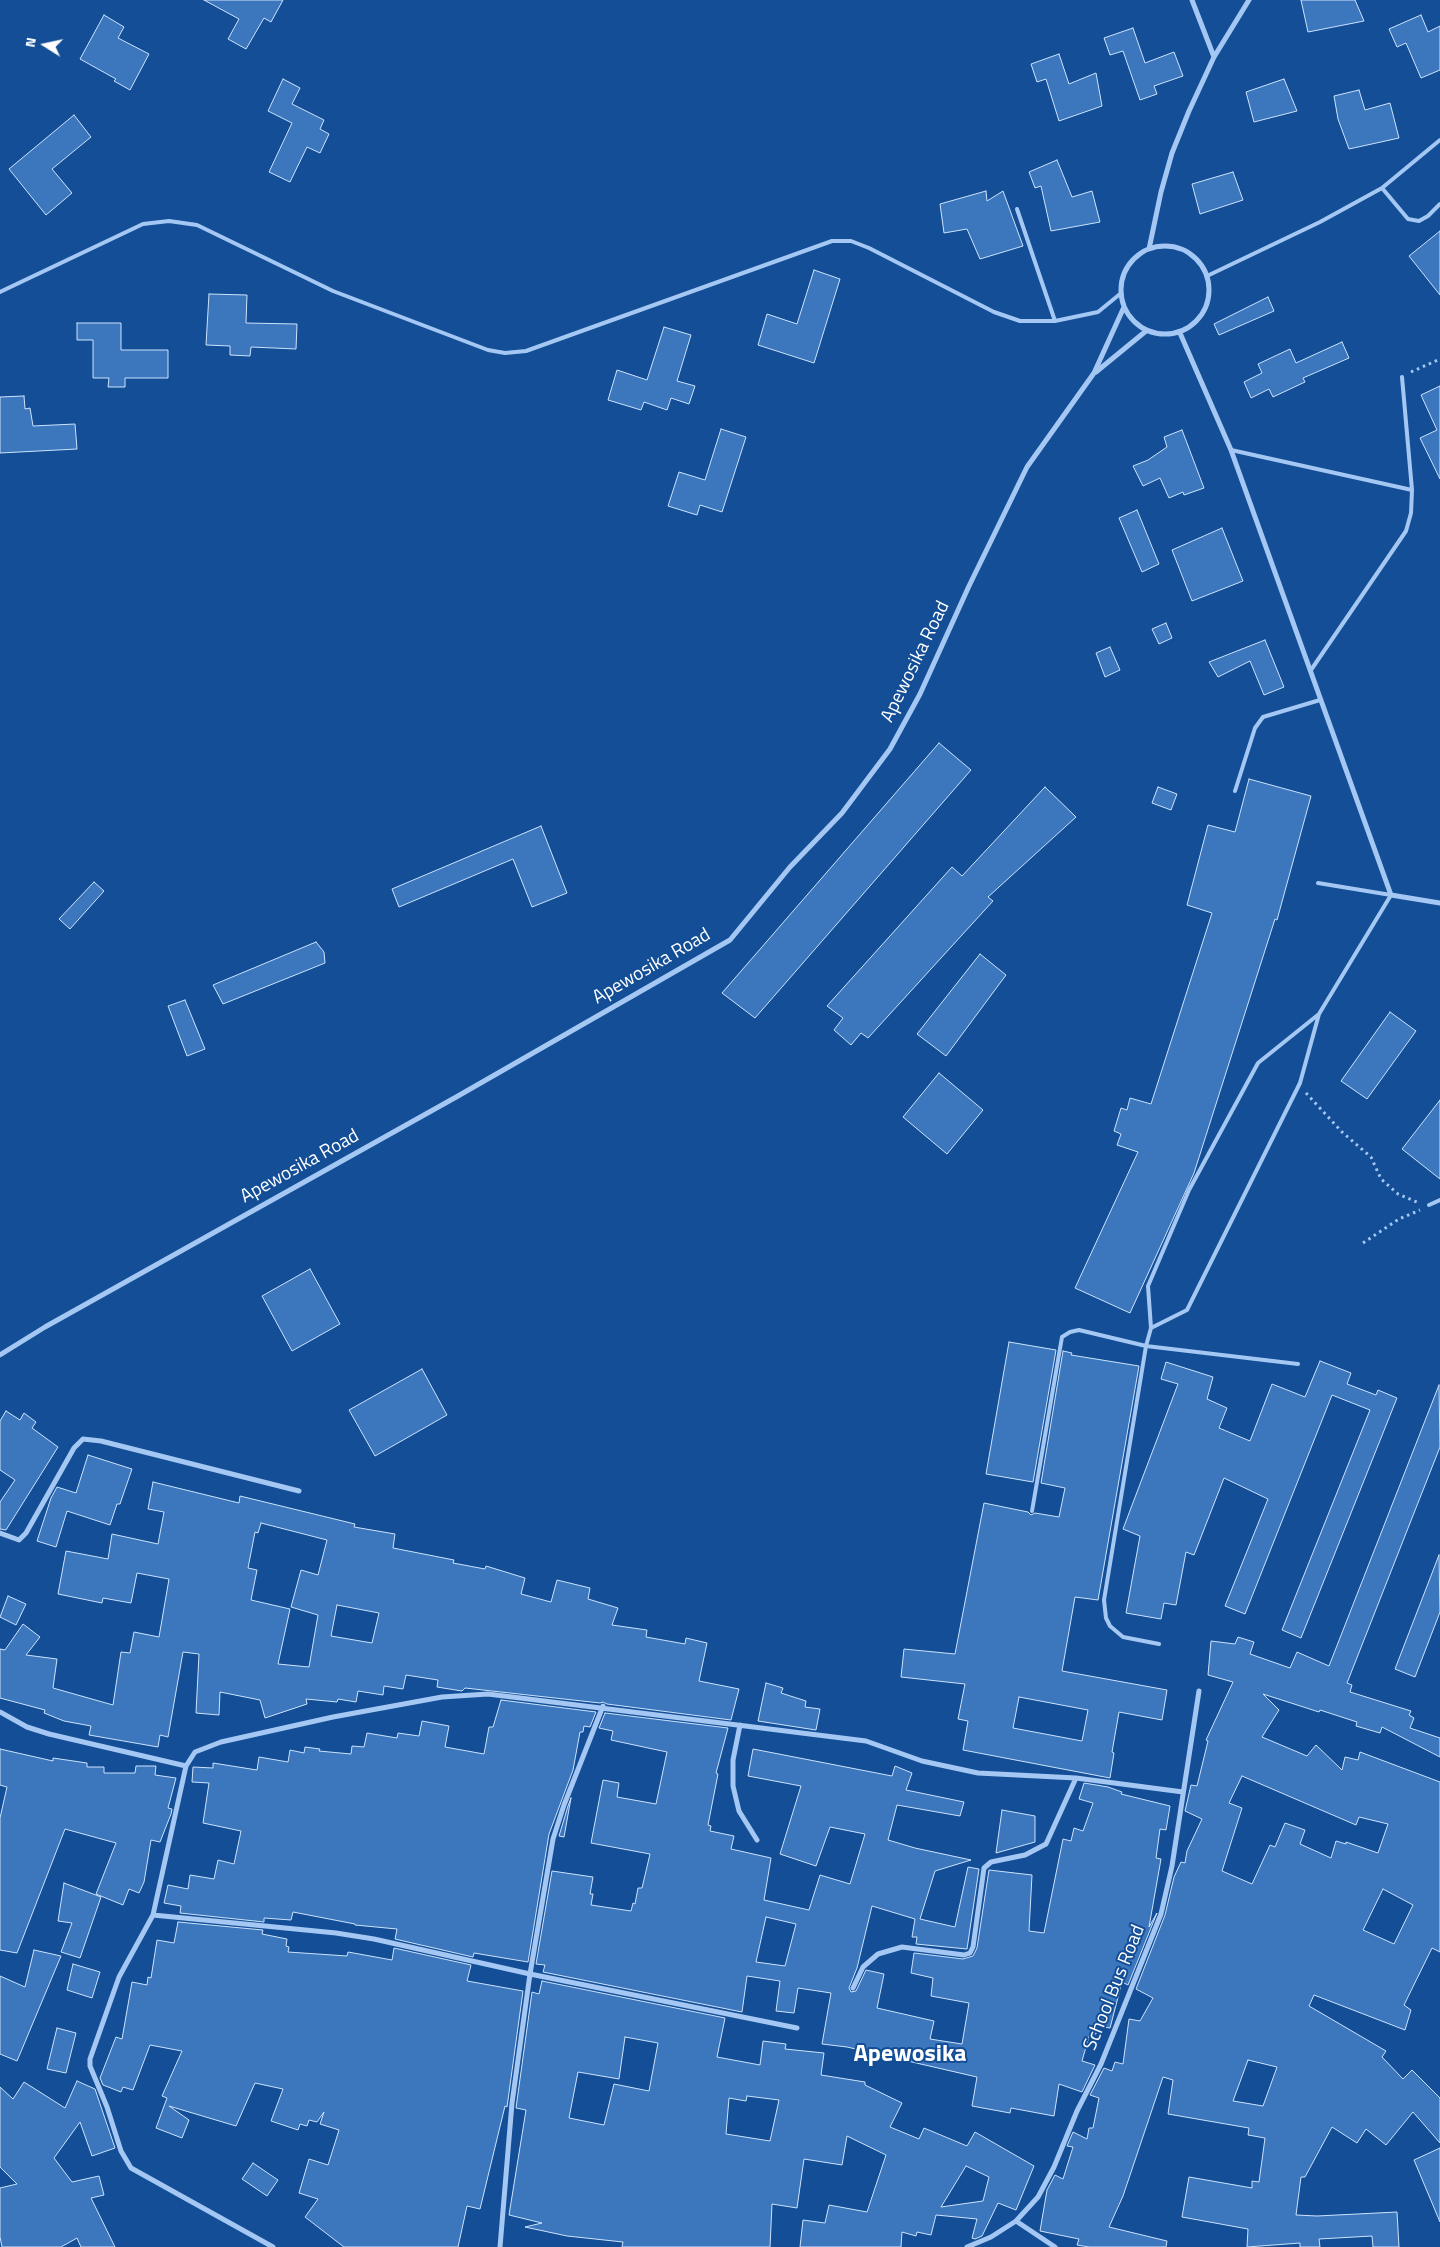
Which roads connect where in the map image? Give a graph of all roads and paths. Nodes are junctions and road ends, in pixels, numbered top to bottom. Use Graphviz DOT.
graph roads {
  1 [pos="1192,0"];
  2 [pos="1249,0"];
  3 [pos="1214,57"];
  4 [pos="1440,140"];
  5 [pos="1382,188"];
  6 [pos="1440,204"];
  7 [pos="1016,209"];
  8 [pos="1149,249"];
  9 [pos="1207,276"];
  10 [pos="0,292"];
  11 [pos="1120,294"];
  12 [pos="1124,307"];
  13 [pos="1055,321"];
  14 [pos="1146,331"];
  15 [pos="1180,333"];
  16 [pos="1440,359"];
  17 [pos="1094,373"];
  18 [pos="1402,377"];
  19 [pos="1231,450"];
  20 [pos="1412,490"];
  21 [pos="1310,670"];
  22 [pos="1320,700"];
  23 [pos="1235,791"];
  24 [pos="1318,883"];
  25 [pos="1391,895"];
  26 [pos="1440,903"];
  27 [pos="1319,1014"];
  28 [pos="1298,1087"];
  29 [pos="1440,1200"];
  30 [pos="1429,1205"];
  31 [pos="1363,1243"];
  32 [pos="1151,1328"];
  33 [pos="1146,1346"];
  34 [pos="0,1355"];
  35 [pos="1298,1364"];
  36 [pos="299,1491"];
  37 [pos="1032,1511"];
  38 [pos="0,1533"];
  39 [pos="1159,1644"];
  40 [pos="1199,1692"];
  41 [pos="603,1706"];
  42 [pos="0,1712"];
  43 [pos="740,1724"];
  44 [pos="186,1766"];
  45 [pos="1076,1778"];
  46 [pos="1183,1792"];
  47 [pos="758,1840"];
  48 [pos="154,1915"];
  49 [pos="530,1974"];
  50 [pos="853,1988"];
  51 [pos="797,2028"];
  52 [pos="1016,2221"];
  53 [pos="273,2247"];
  54 [pos="500,2247"];
  55 [pos="967,2247"];
  56 [pos="1055,2247"];
  1 -- 3 [label="street"];
  2 -- 3 [label="street"];
  3 -- 8 [label="street"];
  4 -- 5 [label="lane"];
  5 -- 6 [label="lane"];
  5 -- 9 [label="lane"];
  7 -- 13 [label="lane"];
  8 -- 9 [label="street"];
  8 -- 11 [label="street"];
  9 -- 15 [label="street"];
  10 -- 13 [label="lane"];
  11 -- 12 [label="street"];
  11 -- 13 [label="lane"];
  12 -- 14 [label="street"];
  12 -- 17 [label="street"];
  14 -- 15 [label="street"];
  14 -- 17 [label="street"];
  15 -- 19 [label="street"];
  16 -- 18 [label="path"];
  17 -- 34 [label="street, Apewosika Road"];
  18 -- 20 [label="lane"];
  19 -- 20 [label="lane"];
  19 -- 21 [label="street"];
  20 -- 21 [label="lane"];
  21 -- 22 [label="street"];
  22 -- 23 [label="lane"];
  22 -- 25 [label="street"];
  24 -- 25 [label="lane"];
  25 -- 26 [label="street"];
  25 -- 27 [label="lane"];
  27 -- 28 [label="lane"];
  27 -- 32 [label="lane"];
  28 -- 30 [label="path"];
  28 -- 32 [label="lane"];
  29 -- 30 [label="lane"];
  30 -- 31 [label="path"];
  32 -- 33 [label="lane"];
  33 -- 35 [label="lane"];
  33 -- 37 [label="lane"];
  33 -- 39 [label="lane"];
  36 -- 38 [label="street"];
  40 -- 46 [label="street, School Bus Road"];
  41 -- 43 [label="street"];
  41 -- 44 [label="street"];
  41 -- 49 [label="street"];
  42 -- 44 [label="street"];
  43 -- 45 [label="street"];
  43 -- 47 [label="street"];
  44 -- 48 [label="street"];
  45 -- 46 [label="street"];
  45 -- 50 [label="street"];
  46 -- 52 [label="street, School Bus Road"];
  48 -- 49 [label="street"];
  48 -- 53 [label="street"];
  49 -- 51 [label="street"];
  49 -- 54 [label="street"];
  52 -- 55 [label="street, School Bus Road"];
  52 -- 56 [label="street"];
}
